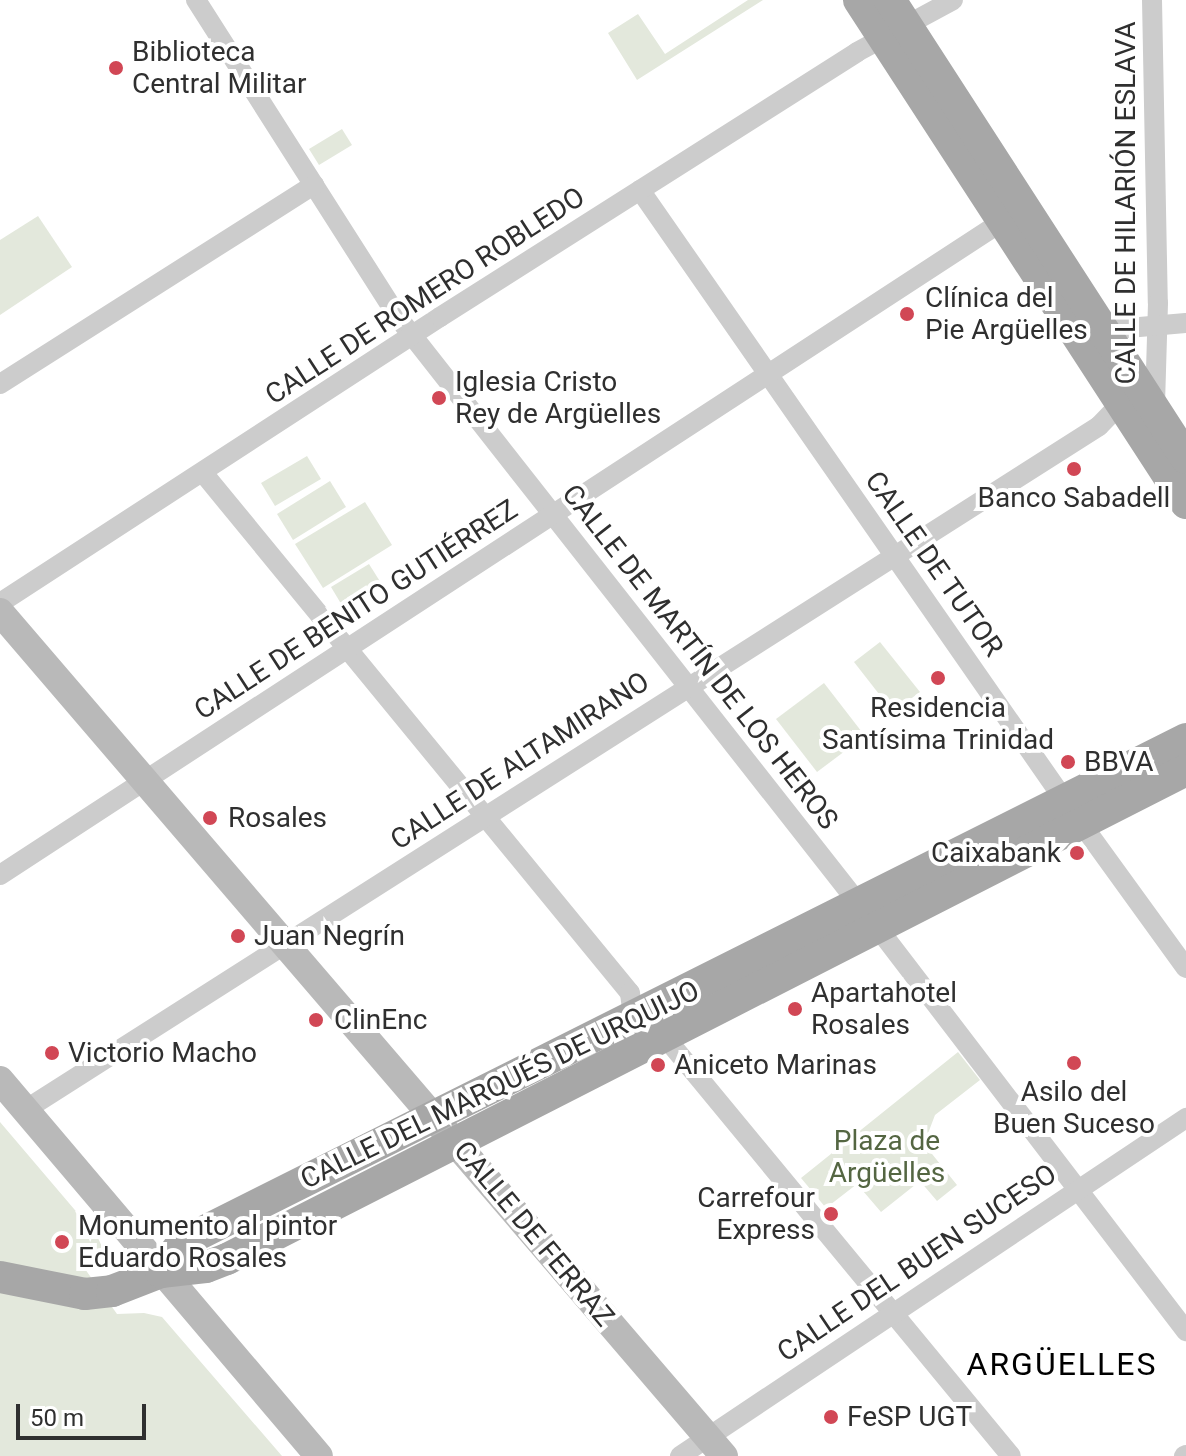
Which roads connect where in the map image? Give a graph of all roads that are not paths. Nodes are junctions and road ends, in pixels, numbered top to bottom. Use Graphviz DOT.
graph roads {
  1 [pos="196,0"];
  2 [pos="859,0"];
  3 [pos="890,0"];
  4 [pos="953,0"];
  5 [pos="1152,0"];
  6 [pos="896,34"];
  7 [pos="314,185"];
  8 [pos="640,190"];
  9 [pos="1012,214"];
  10 [pos="1186,323"];
  11 [pos="1158,324"];
  12 [pos="412,336"];
  13 [pos="1096,339"];
  14 [pos="769,375"];
  15 [pos="0,384"];
  16 [pos="1121,403"];
  17 [pos="1155,406"];
  18 [pos="1186,458"];
  19 [pos="204,474"];
  20 [pos="1186,503"];
  21 [pos="554,515"];
  22 [pos="894,556"];
  23 [pos="0,603"];
  24 [pos="0,612"];
  25 [pos="347,649"];
  26 [pos="688,687"];
  27 [pos="1186,739"];
  28 [pos="1186,770"];
  29 [pos="144,781"];
  30 [pos="1074,812"];
  31 [pos="485,817"];
  32 [pos="0,875"];
  33 [pos="868,916"];
  34 [pos="285,944"];
  35 [pos="1186,968"];
  36 [pos="633,1019"];
  37 [pos="665,1037"];
  38 [pos="0,1080"];
  39 [pos="25,1110"];
  40 [pos="435,1118"];
  41 [pos="1186,1118"];
  42 [pos="456,1143"];
  43 [pos="1080,1189"];
  44 [pos="161,1272"];
  45 [pos="0,1277"];
  46 [pos="893,1313"];
  47 [pos="1186,1331"];
  48 [pos="715,1447"];
  49 [pos="319,1456"];
  50 [pos="680,1456"];
  51 [pos="1011,1456"];
  1 -- 7 [label="street, CALLE DE MARTÍN DE LOS HEROS"];
  2 -- 6 [label="main road"];
  3 -- 6 [label="main road"];
  4 -- 6 [label="street, CALLE DE ROMERO ROBLEDO"];
  5 -- 11 [label="street, CALLE DE HILARIÓN ESLAVA"];
  6 -- 8 [label="street, CALLE DE ROMERO ROBLEDO"];
  6 -- 9 [label="main road"];
  7 -- 12 [label="street, CALLE DE MARTÍN DE LOS HEROS"];
  7 -- 15 [label="street"];
  8 -- 12 [label="street, CALLE DE ROMERO ROBLEDO"];
  8 -- 14 [label="street, CALLE DE TUTOR"];
  9 -- 13 [label="main road"];
  9 -- 14 [label="street, CALLE DE BENITO GUTIÉRREZ"];
  10 -- 11 [label="street"];
  11 -- 13 [label="street"];
  11 -- 17 [label="street, CALLE DE HILARIÓN ESLAVA"];
  12 -- 19 [label="street, CALLE DE ROMERO ROBLEDO"];
  12 -- 21 [label="street, CALLE DE MARTÍN DE LOS HEROS"];
  13 -- 16 [label="main road"];
  13 -- 17 [label="main road"];
  14 -- 21 [label="street, CALLE DE BENITO GUTIÉRREZ"];
  14 -- 22 [label="street, CALLE DE TUTOR"];
  16 -- 20 [label="main road"];
  16 -- 22 [label="street, CALLE DE ALTAMIRANO"];
  17 -- 18 [label="main road"];
  19 -- 23 [label="street, CALLE DE ROMERO ROBLEDO"];
  19 -- 25 [label="street"];
  21 -- 25 [label="street, CALLE DE BENITO GUTIÉRREZ"];
  21 -- 26 [label="street, CALLE DE MARTÍN DE LOS HEROS"];
  22 -- 26 [label="street, CALLE DE ALTAMIRANO"];
  22 -- 30 [label="street, CALLE DE TUTOR"];
  24 -- 29 [label="main road, CALLE DE FERRAZ"];
  25 -- 29 [label="street, CALLE DE BENITO GUTIÉRREZ"];
  25 -- 31 [label="street"];
  26 -- 31 [label="street, CALLE DE ALTAMIRANO"];
  26 -- 33 [label="street, CALLE DE MARTÍN DE LOS HEROS"];
  27 -- 30 [label="main road, CALLE DEL MARQUÉS DE URQUIJO"];
  28 -- 30 [label="main road, CALLE DEL MARQUÉS DE URQUIJO"];
  29 -- 32 [label="street, CALLE DE BENITO GUTIÉRREZ"];
  29 -- 34 [label="main road, CALLE DE FERRAZ"];
  30 -- 33 [label="main road, CALLE DEL MARQUÉS DE URQUIJO"];
  30 -- 35 [label="street, CALLE DE TUTOR"];
  31 -- 34 [label="street, CALLE DE ALTAMIRANO"];
  31 -- 36 [label="street"];
  33 -- 36 [label="main road, CALLE DEL MARQUÉS DE URQUIJO"];
  33 -- 37 [label="main road, CALLE DEL MARQUÉS DE URQUIJO"];
  33 -- 43 [label="street, CALLE DE MARTÍN DE LOS HEROS"];
  34 -- 39 [label="street, CALLE DE ALTAMIRANO"];
  34 -- 40 [label="main road, CALLE DE FERRAZ"];
  36 -- 40 [label="main road, CALLE DEL MARQUÉS DE URQUIJO"];
  37 -- 42 [label="main road, CALLE DEL MARQUÉS DE URQUIJO"];
  37 -- 46 [label="street"];
  38 -- 39 [label="main road"];
  39 -- 44 [label="main road"];
  40 -- 42 [label="main road, CALLE DE FERRAZ"];
  40 -- 44 [label="main road, CALLE DEL MARQUÉS DE URQUIJO"];
  41 -- 43 [label="street, CALLE DEL BUEN SUCESO"];
  42 -- 44 [label="main road, CALLE DEL MARQUÉS DE URQUIJO"];
  42 -- 48 [label="main road, CALLE DE FERRAZ"];
  43 -- 46 [label="street, CALLE DEL BUEN SUCESO"];
  43 -- 47 [label="street, CALLE DE MARTÍN DE LOS HEROS"];
  44 -- 45 [label="main road"];
  44 -- 49 [label="main road"];
  46 -- 48 [label="street, CALLE DEL BUEN SUCESO"];
  46 -- 51 [label="street"];
  48 -- 50 [label="street, CALLE DEL BUEN SUCESO"];
}
